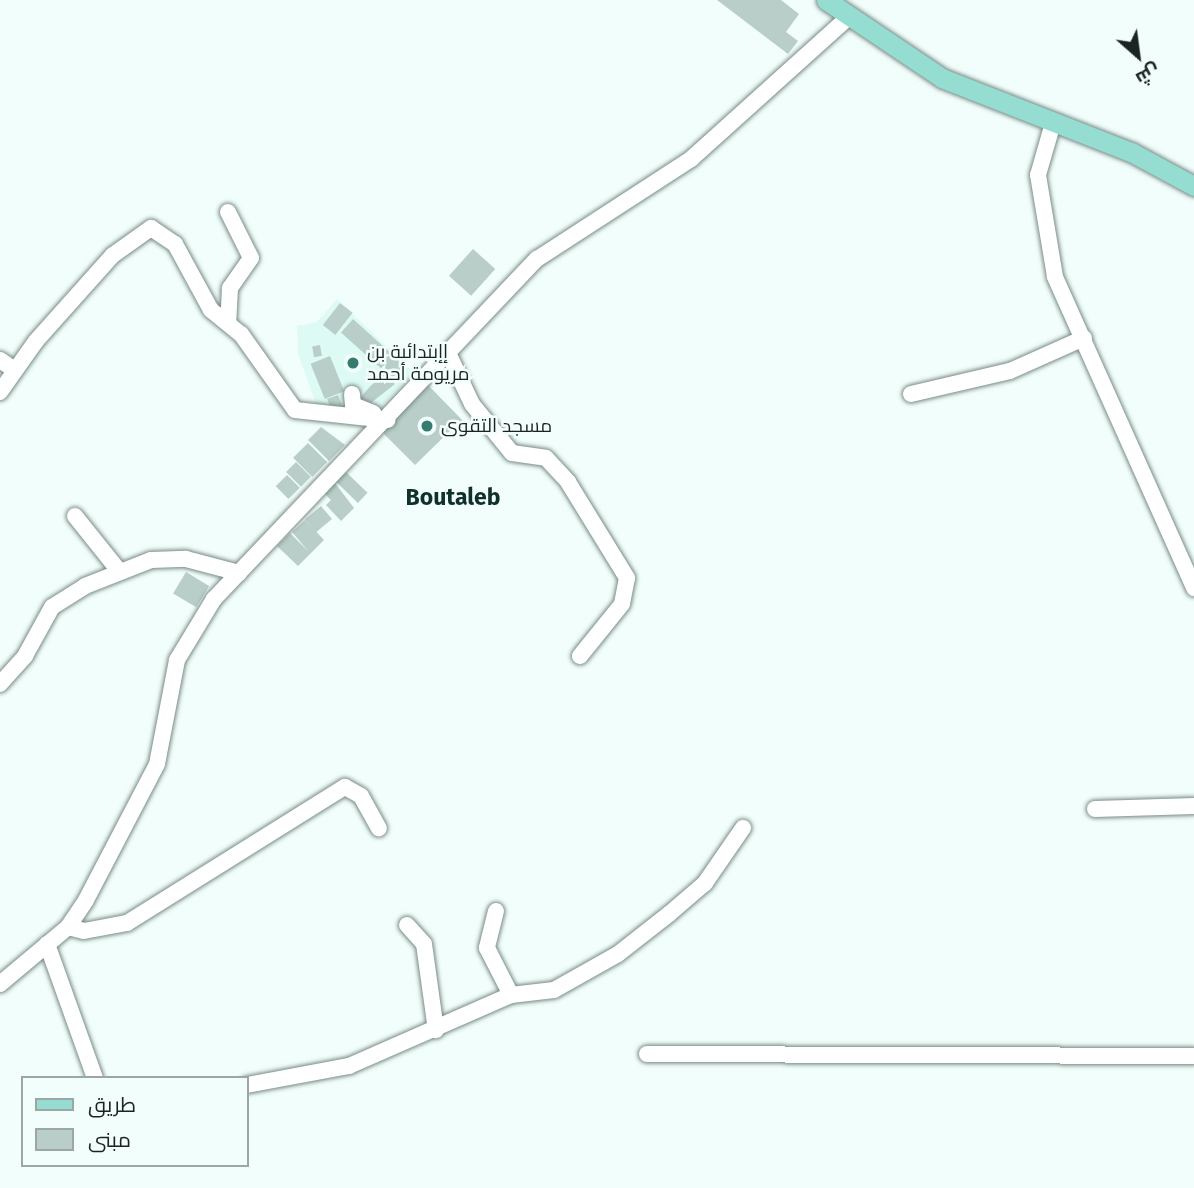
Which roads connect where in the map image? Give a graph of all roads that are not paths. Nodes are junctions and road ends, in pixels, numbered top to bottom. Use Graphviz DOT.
graph roads {
  1 [pos="826,0"];
  2 [pos="850,16"];
  3 [pos="1054,123"];
  4 [pos="1194,186"];
  5 [pos="228,212"];
  6 [pos="228,323"];
  7 [pos="1084,338"];
  8 [pos="448,353"];
  9 [pos="0,360"];
  10 [pos="15,370"];
  11 [pos="0,392"];
  12 [pos="352,394"];
  13 [pos="911,394"];
  14 [pos="383,420"];
  15 [pos="75,516"];
  16 [pos="119,571"];
  17 [pos="239,573"];
  18 [pos="1194,589"];
  19 [pos="580,656"];
  20 [pos="0,684"];
  21 [pos="1194,806"];
  22 [pos="1096,809"];
  23 [pos="379,828"];
  24 [pos="743,828"];
  25 [pos="496,911"];
  26 [pos="407,925"];
  27 [pos="68,927"];
  28 [pos="47,944"];
  29 [pos="0,984"];
  30 [pos="511,995"];
  31 [pos="436,1030"];
  32 [pos="647,1054"];
  33 [pos="1194,1056"];
  34 [pos="94,1076"];
  35 [pos="248,1085"];
  1 -- 2 [label="main road"];
  2 -- 3 [label="main road"];
  2 -- 8 [label="street"];
  3 -- 4 [label="main road"];
  3 -- 7 [label="street"];
  5 -- 6 [label="street"];
  6 -- 10 [label="street"];
  6 -- 14 [label="street"];
  7 -- 13 [label="street"];
  7 -- 18 [label="street"];
  8 -- 14 [label="street"];
  8 -- 19 [label="street"];
  9 -- 10 [label="street"];
  10 -- 11 [label="street"];
  12 -- 14 [label="street"];
  14 -- 17 [label="street"];
  15 -- 16 [label="street"];
  16 -- 17 [label="street"];
  16 -- 20 [label="street"];
  17 -- 27 [label="street"];
  21 -- 22 [label="street"];
  23 -- 27 [label="street"];
  24 -- 30 [label="street"];
  25 -- 30 [label="street"];
  26 -- 31 [label="street"];
  27 -- 28 [label="street"];
  28 -- 29 [label="street"];
  28 -- 34 [label="street"];
  30 -- 31 [label="street"];
  31 -- 35 [label="street"];
  32 -- 33 [label="street"];
}
